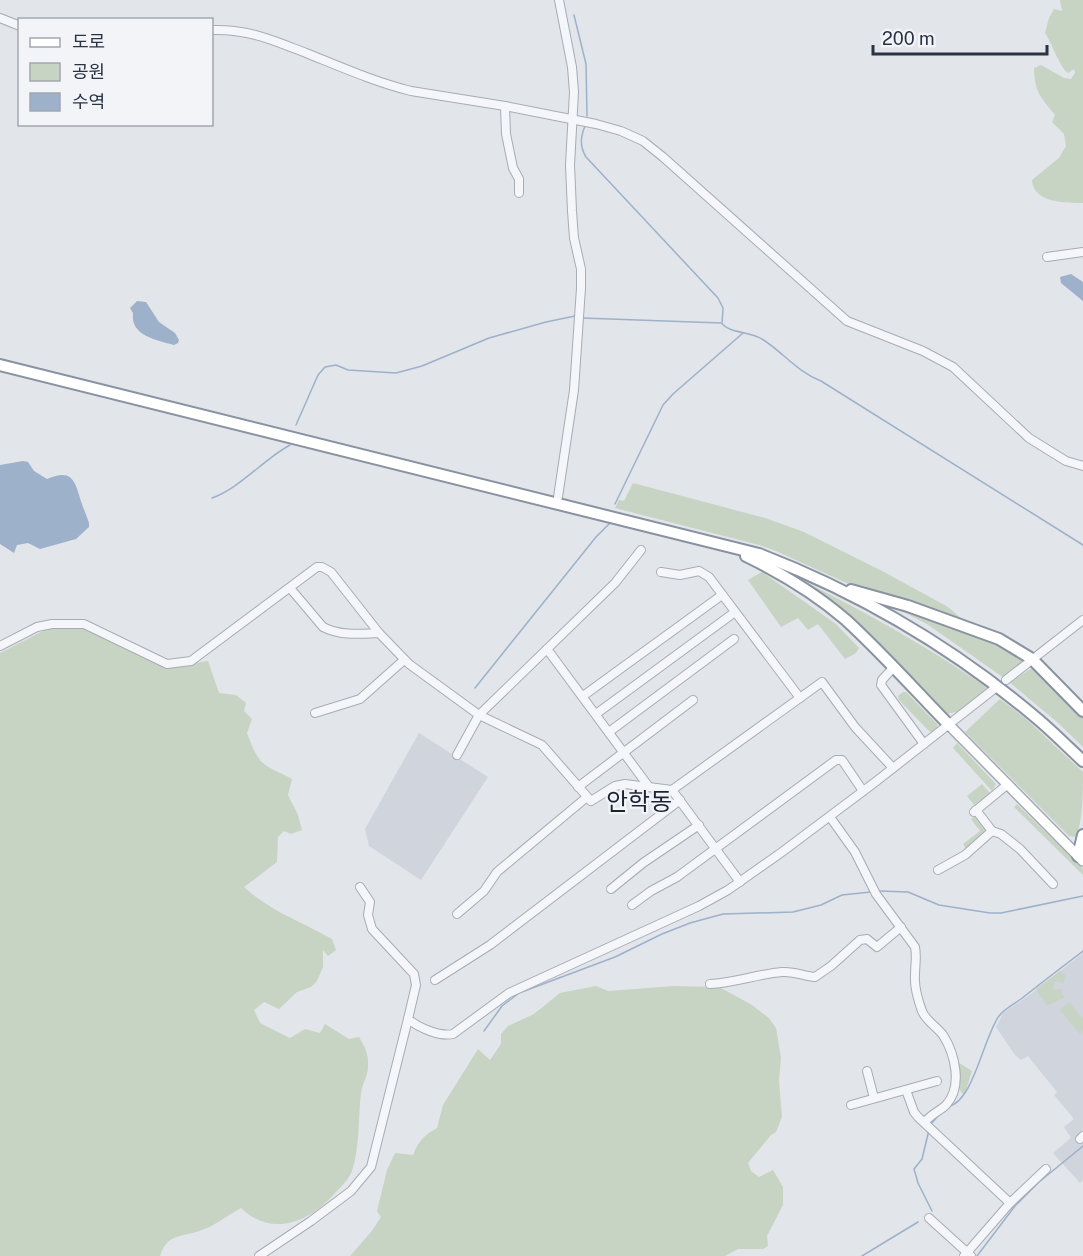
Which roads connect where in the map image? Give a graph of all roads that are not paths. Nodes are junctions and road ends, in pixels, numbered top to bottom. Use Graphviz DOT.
graph roads {
  1 [pos="559,0"];
  2 [pos="0,18"];
  3 [pos="18,25"];
  4 [pos="213,30"];
  5 [pos="505,106"];
  6 [pos="572,118"];
  7 [pos="519,193"];
  8 [pos="1083,252"];
  9 [pos="1047,257"];
  10 [pos="0,359"];
  11 [pos="0,365"];
  12 [pos="1083,466"];
  13 [pos="558,497"];
  14 [pos="724,545"];
  15 [pos="641,550"];
  16 [pos="661,572"];
  17 [pos="290,588"];
  18 [pos="851,590"];
  19 [pos="722,595"];
  20 [pos="735,612"];
  21 [pos="1083,620"];
  22 [pos="379,633"];
  23 [pos="734,639"];
  24 [pos="0,646"];
  25 [pos="547,649"];
  26 [pos="1032,659"];
  27 [pos="404,660"];
  28 [pos="893,668"];
  29 [pos="1006,680"];
  30 [pos="993,689"];
  31 [pos="583,696"];
  32 [pos="800,698"];
  33 [pos="693,700"];
  34 [pos="1083,711"];
  35 [pos="315,713"];
  36 [pos="596,714"];
  37 [pos="479,716"];
  38 [pos="949,725"];
  39 [pos="609,732"];
  40 [pos="924,744"];
  41 [pos="624,752"];
  42 [pos="1083,753"];
  43 [pos="457,754"];
  44 [pos="1083,761"];
  45 [pos="893,768"];
  46 [pos="1008,784"];
  47 [pos="578,787"];
  48 [pos="648,787"];
  49 [pos="672,790"];
  50 [pos="863,791"];
  51 [pos="587,797"];
  52 [pos="680,800"];
  53 [pos="830,816"];
  54 [pos="699,825"];
  55 [pos="992,831"];
  56 [pos="1083,835"];
  57 [pos="716,848"];
  58 [pos="1080,858"];
  59 [pos="938,870"];
  60 [pos="740,882"];
  61 [pos="1053,884"];
  62 [pos="360,887"];
  63 [pos="612,889"];
  64 [pos="632,905"];
  65 [pos="457,914"];
  66 [pos="901,927"];
  67 [pos="435,980"];
  68 [pos="710,984"];
  69 [pos="408,1019"];
  70 [pos="867,1071"];
  71 [pos="938,1081"];
  72 [pos="906,1090"];
  73 [pos="874,1098"];
  74 [pos="851,1105"];
  75 [pos="925,1122"];
  76 [pos="1046,1169"];
  77 [pos="1010,1203"];
  78 [pos="929,1218"];
  79 [pos="968,1255"];
  80 [pos="259,1256"];
  1 -- 6 [label="street"];
  2 -- 3 [label="street"];
  4 -- 5 [label="street"];
  5 -- 6 [label="street"];
  5 -- 7 [label="street"];
  6 -- 12 [label="street"];
  6 -- 13 [label="street"];
  8 -- 9 [label="street"];
  10 -- 13 [label="highway"];
  11 -- 14 [label="highway"];
  13 -- 18 [label="highway"];
  14 -- 28 [label="highway"];
  14 -- 44 [label="highway"];
  15 -- 25 [label="street"];
  16 -- 19 [label="street"];
  17 -- 22 [label="street"];
  17 -- 22 [label="street"];
  17 -- 24 [label="street"];
  18 -- 26 [label="highway"];
  18 -- 42 [label="highway"];
  19 -- 20 [label="street"];
  19 -- 31 [label="street"];
  20 -- 32 [label="street"];
  20 -- 36 [label="street"];
  21 -- 26 [label="street"];
  22 -- 27 [label="street"];
  23 -- 39 [label="street"];
  25 -- 31 [label="street"];
  25 -- 37 [label="street"];
  26 -- 29 [label="street"];
  26 -- 34 [label="highway"];
  27 -- 35 [label="street"];
  27 -- 37 [label="street"];
  28 -- 38 [label="highway"];
  28 -- 40 [label="street"];
  30 -- 38 [label="street"];
  31 -- 36 [label="street"];
  32 -- 45 [label="street"];
  32 -- 49 [label="street"];
  33 -- 41 [label="street"];
  36 -- 39 [label="street"];
  37 -- 43 [label="street"];
  37 -- 47 [label="street"];
  38 -- 40 [label="street"];
  38 -- 46 [label="main road"];
  39 -- 41 [label="street"];
  40 -- 45 [label="street"];
  41 -- 47 [label="street"];
  41 -- 48 [label="street"];
  45 -- 50 [label="street"];
  46 -- 55 [label="street"];
  46 -- 58 [label="main road"];
  47 -- 51 [label="street"];
  48 -- 49 [label="street"];
  48 -- 51 [label="street"];
  49 -- 52 [label="street"];
  50 -- 53 [label="street"];
  50 -- 57 [label="street"];
  51 -- 65 [label="street"];
  52 -- 54 [label="street"];
  52 -- 67 [label="street"];
  53 -- 60 [label="street"];
  53 -- 66 [label="street"];
  54 -- 57 [label="street"];
  54 -- 63 [label="street"];
  55 -- 59 [label="street"];
  55 -- 61 [label="street"];
  56 -- 58 [label="highway"];
  57 -- 60 [label="street"];
  57 -- 64 [label="street"];
  60 -- 69 [label="street"];
  62 -- 69 [label="street"];
  66 -- 68 [label="street"];
  66 -- 75 [label="street"];
  69 -- 80 [label="street"];
  70 -- 73 [label="street"];
  71 -- 72 [label="street"];
  72 -- 73 [label="street"];
  72 -- 75 [label="street"];
  73 -- 74 [label="street"];
  75 -- 77 [label="street"];
  76 -- 77 [label="street"];
  77 -- 79 [label="street"];
  78 -- 79 [label="street"];
}
